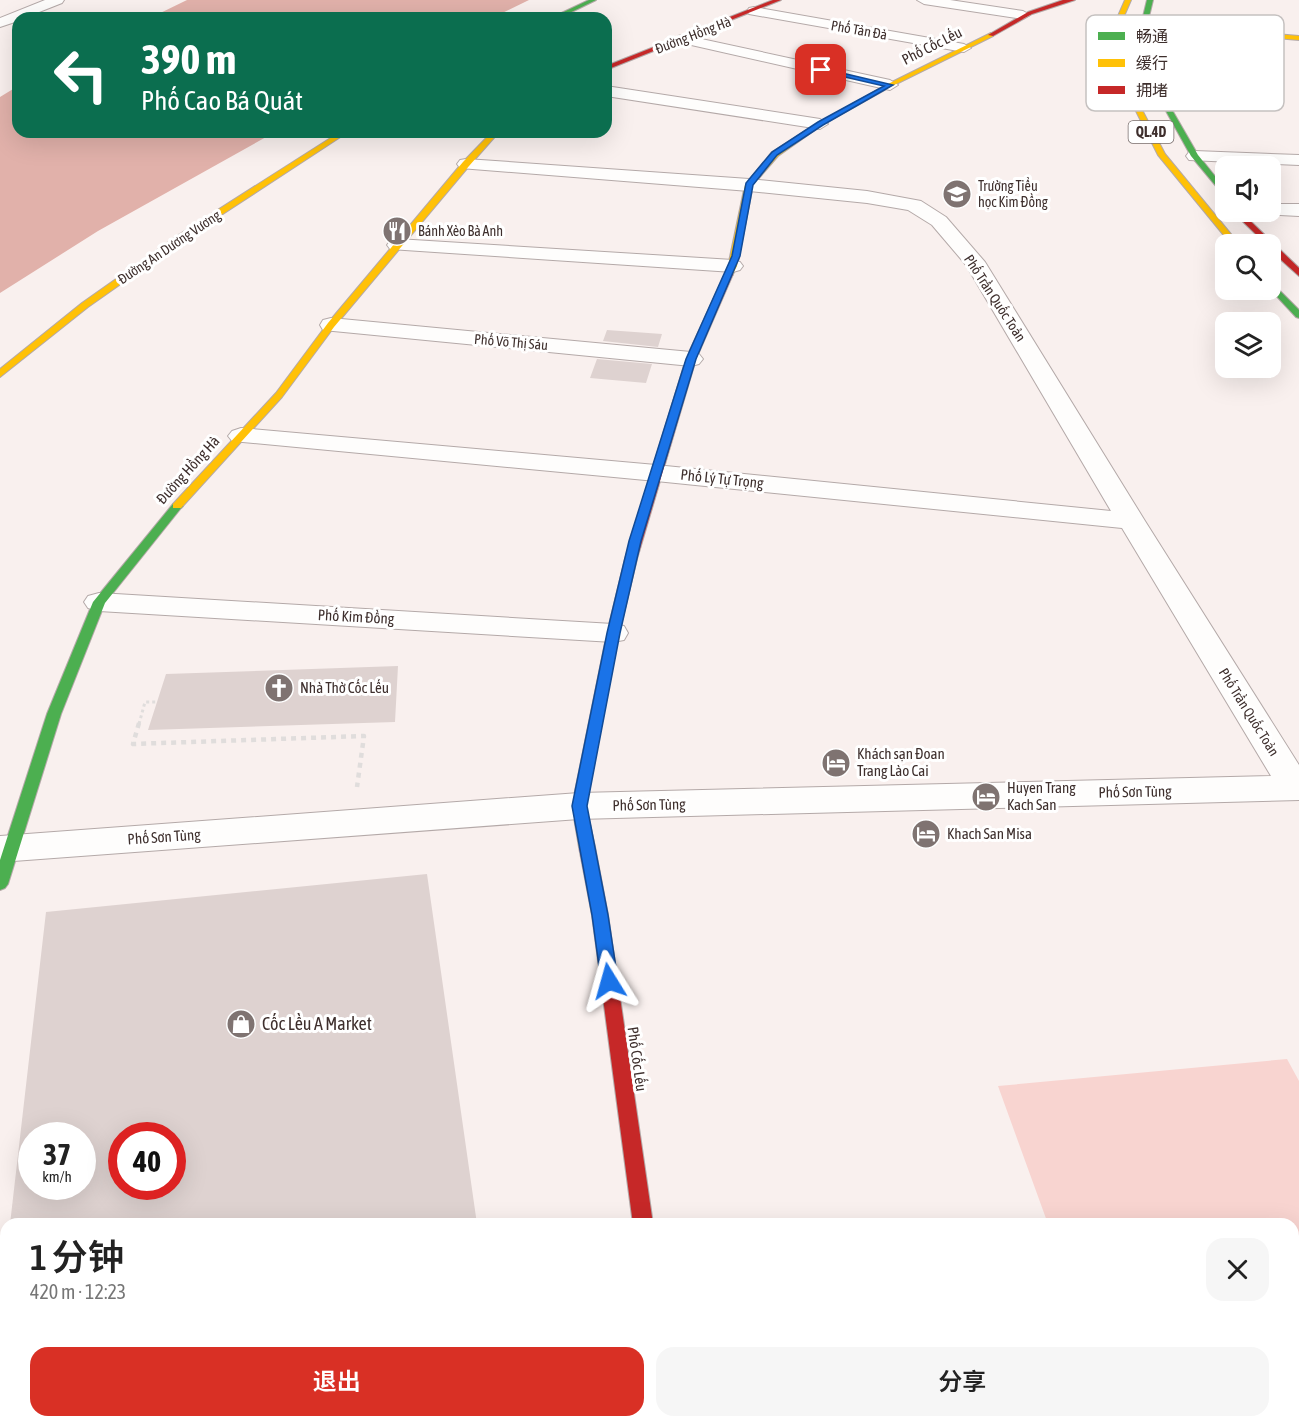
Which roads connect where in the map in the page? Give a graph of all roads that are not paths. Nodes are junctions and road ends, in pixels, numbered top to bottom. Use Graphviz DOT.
graph roads {
  1 [pos="57,0"];
  2 [pos="593,0"];
  3 [pos="778,0"];
  4 [pos="924,0"];
  5 [pos="1072,0"];
  6 [pos="1128,0"];
  7 [pos="1150,0"];
  8 [pos="754,11"];
  9 [pos="27,12"];
  10 [pos="567,12"];
  11 [pos="1023,15"];
  12 [pos="1121,15"];
  13 [pos="1146,15"];
  14 [pos="1284,37"];
  15 [pos="1299,38"];
  16 [pos="683,39"];
  17 [pos="964,48"];
  18 [pos="612,66"];
  19 [pos="890,85"];
  20 [pos="612,92"];
  21 [pos="1139,111"];
  22 [pos="1169,111"];
  23 [pos="820,124"];
  24 [pos="336,138"];
  25 [pos="490,138"];
  26 [pos="1195,156"];
  27 [pos="1299,160"];
  28 [pos="466,164"];
  29 [pos="1215,182"];
  30 [pos="749,185"];
  31 [pos="1204,209"];
  32 [pos="1215,210"];
  33 [pos="1281,210"];
  34 [pos="1299,210"];
  35 [pos="1247,222"];
  36 [pos="1226,234"];
  37 [pos="1259,234"];
  38 [pos="397,245"];
  39 [pos="1281,256"];
  40 [pos="733,266"];
  41 [pos="1299,273"];
  42 [pos="1281,295"];
  43 [pos="1299,315"];
  44 [pos="331,325"];
  45 [pos="691,359"];
  46 [pos="0,374"];
  47 [pos="241,436"];
  48 [pos="656,472"];
  49 [pos="1131,521"];
  50 [pos="99,602"];
  51 [pos="613,633"];
  52 [pos="1298,788"];
  53 [pos="579,806"];
  54 [pos="6,848"];
  55 [pos="0,884"];
  56 [pos="642,1218"];
  1 -- 9 [label="street"];
  2 -- 10 [label="street"];
  3 -- 8 [label="street, Đường Hồng Hà"];
  4 -- 11 [label="street"];
  5 -- 11 [label="street, Phố Cốc Lếu"];
  6 -- 12 [label="street"];
  7 -- 13 [label="street, QL.4D"];
  8 -- 16 [label="street, Đường Hồng Hà"];
  8 -- 17 [label="street, Phố Tản Đà"];
  11 -- 17 [label="street, Phố Cốc Lếu"];
  14 -- 15 [label="street"];
  16 -- 18 [label="street, Đường Hồng Hà"];
  16 -- 19 [label="street"];
  17 -- 19 [label="street, Phố Cốc Lếu"];
  19 -- 23 [label="street, Phố Cốc Lếu"];
  20 -- 23 [label="street"];
  21 -- 31 [label="street, QL.4D"];
  22 -- 26 [label="street, QL.4D"];
  23 -- 30 [label="street, Phố Cốc Lếu"];
  24 -- 46 [label="street, Đường An Dương Vương"];
  25 -- 28 [label="street, Đường Hồng Hà"];
  26 -- 27 [label="street"];
  26 -- 29 [label="street, QL.4D"];
  28 -- 30 [label="street, Phố Trần Quốc Toản"];
  28 -- 38 [label="street, Đường Hồng Hà"];
  30 -- 40 [label="street, Phố Cốc Lếu"];
  30 -- 49 [label="street, Phố Trần Quốc Toản"];
  31 -- 32 [label="street"];
  31 -- 36 [label="street, QL.4D"];
  33 -- 34 [label="street"];
  35 -- 37 [label="street"];
  38 -- 40 [label="street"];
  38 -- 44 [label="street, Đường Hồng Hà"];
  39 -- 41 [label="street"];
  40 -- 45 [label="street, Phố Cốc Lếu"];
  42 -- 43 [label="street"];
  44 -- 45 [label="street, Phố Võ Thị Sáu"];
  44 -- 47 [label="street, Đường Hồng Hà"];
  45 -- 48 [label="street, Phố Cốc Lếu"];
  47 -- 48 [label="street, Phố Lý Tự Trọng"];
  47 -- 50 [label="street, Đường Hồng Hà"];
  48 -- 49 [label="street, Phố Lý Tự Trọng"];
  48 -- 51 [label="street, Phố Cốc Lếu"];
  49 -- 52 [label="street, Phố Trần Quốc Toản"];
  50 -- 51 [label="street, Phố Kim Đồng"];
  50 -- 54 [label="street, Đường Hồng Hà"];
  51 -- 53 [label="street, Phố Cốc Lếu"];
  52 -- 53 [label="street, Phố Sơn Tùng"];
  53 -- 54 [label="street, Phố Sơn Tùng"];
  53 -- 56 [label="street, Phố Cốc Lếu"];
  54 -- 55 [label="street, Đường Hồng Hà"];
}
